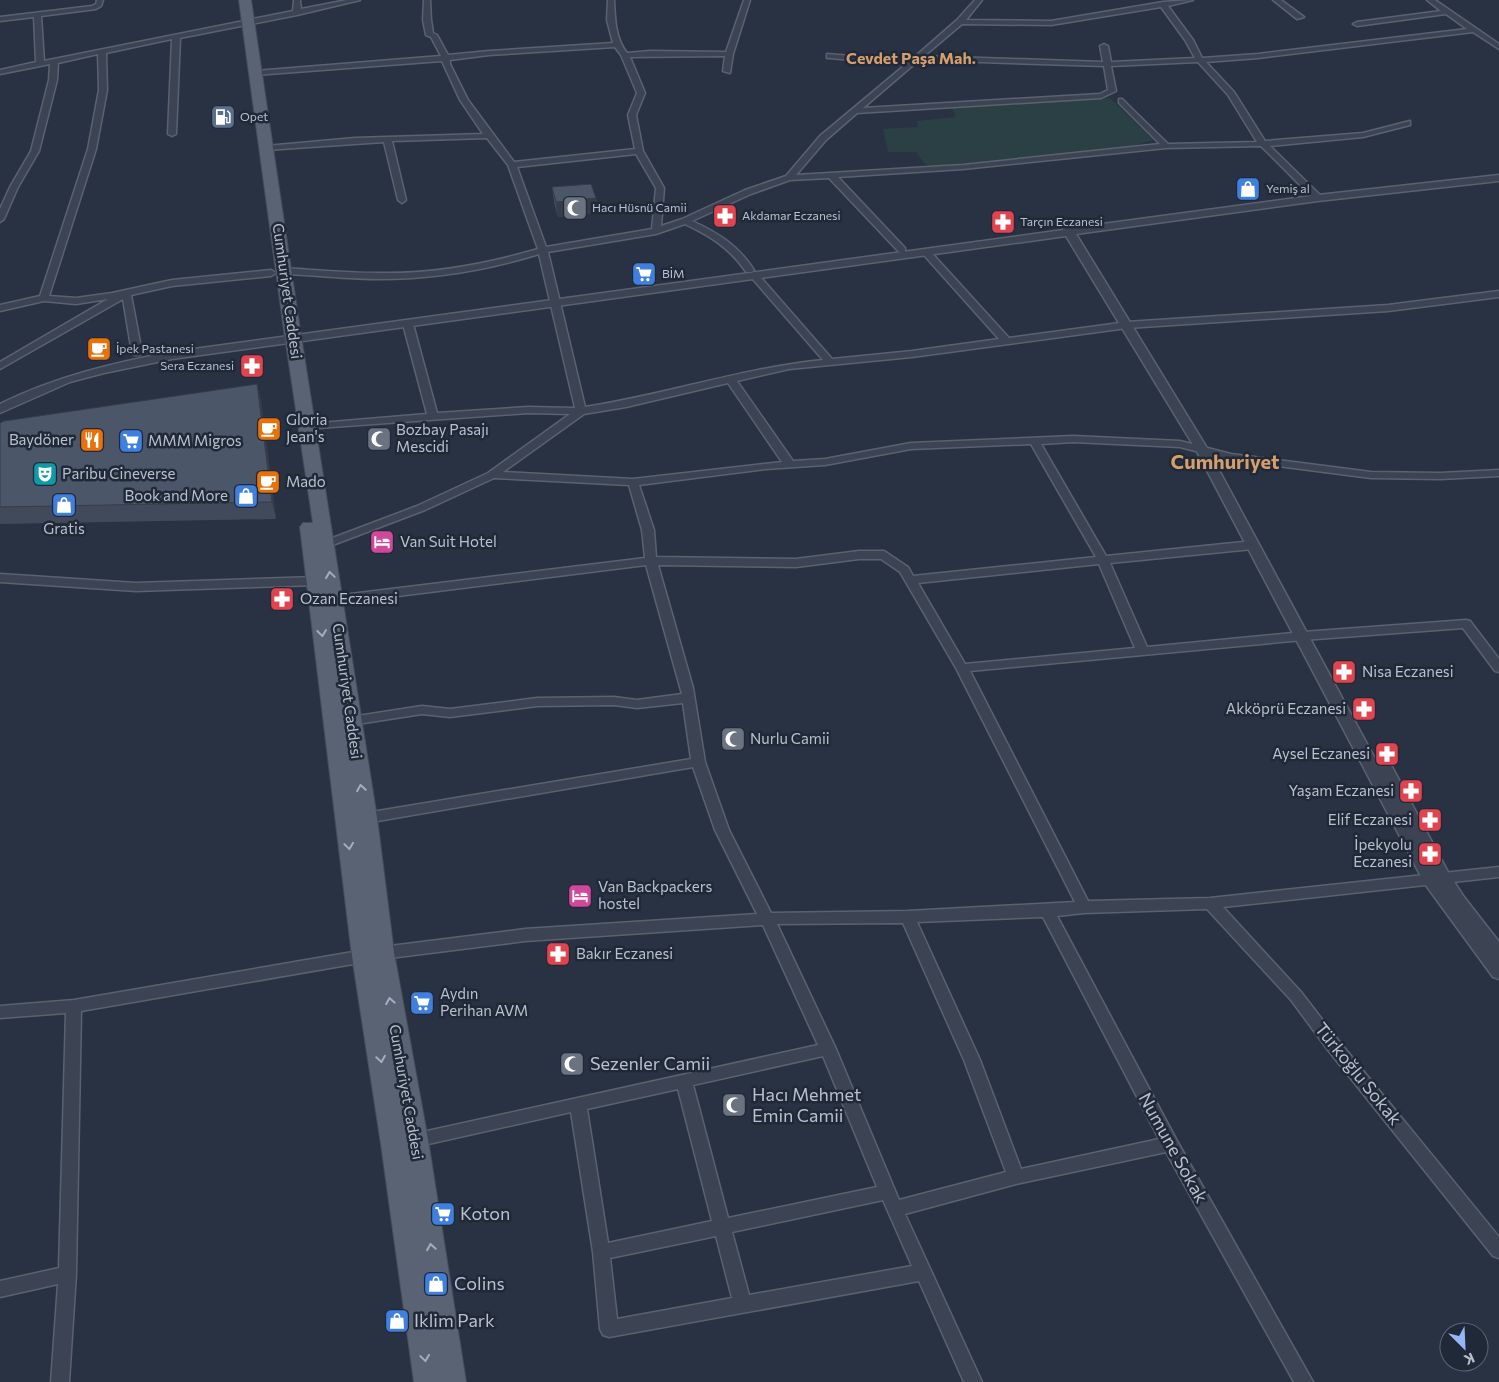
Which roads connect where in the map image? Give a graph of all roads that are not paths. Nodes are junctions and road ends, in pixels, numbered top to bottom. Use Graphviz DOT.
graph roads {
  1 [pos="100,0"];
  2 [pos="234,0"];
  3 [pos="244,0"];
  4 [pos="297,0"];
  5 [pos="357,0"];
  6 [pos="427,0"];
  7 [pos="611,0"];
  8 [pos="746,0"];
  9 [pos="979,0"];
  10 [pos="1190,0"];
  11 [pos="1276,0"];
  12 [pos="1430,0"];
  13 [pos="1163,4"];
  14 [pos="1448,12"];
  15 [pos="297,13"];
  16 [pos="37,16"];
  17 [pos="1300,16"];
  18 [pos="0,19"];
  19 [pos="960,22"];
  20 [pos="243,23"];
  21 [pos="1357,24"];
  22 [pos="1475,30"];
  23 [pos="176,36"];
  24 [pos="617,45"];
  25 [pos="1104,46"];
  26 [pos="1499,47"];
  27 [pos="102,51"];
  28 [pos="729,54"];
  29 [pos="625,55"];
  30 [pos="830,56"];
  31 [pos="446,58"];
  32 [pos="1200,60"];
  33 [pos="54,61"];
  34 [pos="914,61"];
  35 [pos="40,64"];
  36 [pos="1106,64"];
  37 [pos="727,71"];
  38 [pos="0,72"];
  39 [pos="255,72"];
  40 [pos="1122,101"];
  41 [pos="856,111"];
  42 [pos="1407,123"];
  43 [pos="172,134"];
  44 [pos="489,136"];
  45 [pos="387,139"];
  46 [pos="1263,144"];
  47 [pos="1166,146"];
  48 [pos="266,148"];
  49 [pos="639,151"];
  50 [pos="512,165"];
  51 [pos="1499,172"];
  52 [pos="832,177"];
  53 [pos="788,178"];
  54 [pos="1499,178"];
  55 [pos="1315,196"];
  56 [pos="402,200"];
  57 [pos="0,219"];
  58 [pos="685,221"];
  59 [pos="1074,229"];
  60 [pos="656,231"];
  61 [pos="543,250"];
  62 [pos="902,250"];
  63 [pos="926,252"];
  64 [pos="277,272"];
  65 [pos="751,273"];
  66 [pos="126,292"];
  67 [pos="1499,294"];
  68 [pos="44,298"];
  69 [pos="555,299"];
  70 [pos="0,308"];
  71 [pos="408,324"];
  72 [pos="1132,325"];
  73 [pos="286,335"];
  74 [pos="1005,340"];
  75 [pos="138,353"];
  76 [pos="829,361"];
  77 [pos="0,366"];
  78 [pos="731,380"];
  79 [pos="0,398"];
  80 [pos="0,409"];
  81 [pos="581,411"];
  82 [pos="433,416"];
  83 [pos="308,427"];
  84 [pos="1035,442"];
  85 [pos="1207,450"];
  86 [pos="790,465"];
  87 [pos="1499,473"];
  88 [pos="492,475"];
  89 [pos="633,482"];
  90 [pos="326,544"];
  91 [pos="1254,545"];
  92 [pos="1103,560"];
  93 [pos="651,561"];
  94 [pos="0,578"];
  95 [pos="912,580"];
  96 [pos="316,581"];
  97 [pos="334,600"];
  98 [pos="1308,636"];
  99 [pos="1143,651"];
  100 [pos="962,668"];
  101 [pos="1499,668"];
  102 [pos="688,698"];
  103 [pos="351,721"];
  104 [pos="698,762"];
  105 [pos="366,818"];
  106 [pos="1499,872"];
  107 [pos="1437,879"];
  108 [pos="1210,903"];
  109 [pos="1084,907"];
  110 [pos="1047,911"];
  111 [pos="908,917"];
  112 [pos="767,919"];
  113 [pos="373,954"];
  114 [pos="1499,955"];
  115 [pos="1499,972"];
  116 [pos="74,1006"];
  117 [pos="0,1012"];
  118 [pos="828,1048"];
  119 [pos="684,1082"];
  120 [pos="578,1104"];
  121 [pos="415,1140"];
  122 [pos="1170,1144"];
  123 [pos="1016,1177"];
  124 [pos="887,1192"];
  125 [pos="895,1209"];
  126 [pos="722,1227"];
  127 [pos="1499,1250"];
  128 [pos="601,1252"];
  129 [pos="924,1272"];
  130 [pos="67,1274"];
  131 [pos="0,1289"];
  132 [pos="743,1306"];
  133 [pos="60,1382"];
  134 [pos="428,1382"];
  135 [pos="452,1382"];
  136 [pos="973,1382"];
  137 [pos="1304,1382"];
  1 -- 16 [label="street"];
  2 -- 20 [label="main road, Cumhuriyet Caddesi"];
  3 -- 20 [label="main road, Cumhuriyet Caddesi"];
  4 -- 15 [label="street"];
  5 -- 15 [label="street"];
  6 -- 31 [label="street"];
  7 -- 24 [label="street"];
  8 -- 28 [label="street"];
  9 -- 19 [label="street"];
  10 -- 13 [label="street"];
  11 -- 17 [label="street"];
  12 -- 14 [label="street"];
  13 -- 19 [label="street"];
  13 -- 32 [label="street"];
  14 -- 21 [label="street"];
  14 -- 22 [label="street"];
  15 -- 20 [label="street"];
  16 -- 18 [label="street"];
  16 -- 35 [label="street"];
  19 -- 34 [label="street"];
  20 -- 23 [label="street"];
  20 -- 39 [label="main road, Cumhuriyet Caddesi"];
  20 -- 64 [label="main road, Cumhuriyet Caddesi"];
  22 -- 26 [label="street"];
  22 -- 32 [label="street"];
  23 -- 27 [label="street"];
  23 -- 43 [label="street"];
  24 -- 29 [label="street"];
  24 -- 31 [label="street"];
  25 -- 36 [label="street"];
  27 -- 33 [label="street"];
  27 -- 68 [label="street"];
  28 -- 29 [label="street"];
  28 -- 37 [label="street"];
  29 -- 49 [label="street"];
  30 -- 34 [label="street"];
  31 -- 39 [label="street"];
  31 -- 44 [label="street"];
  32 -- 36 [label="street"];
  32 -- 46 [label="street"];
  33 -- 35 [label="street"];
  33 -- 57 [label="street"];
  34 -- 36 [label="street"];
  34 -- 41 [label="street"];
  35 -- 38 [label="street"];
  36 -- 41 [label="street"];
  39 -- 48 [label="main road, Cumhuriyet Caddesi"];
  40 -- 47 [label="street"];
  41 -- 53 [label="street"];
  42 -- 46 [label="street"];
  44 -- 45 [label="street"];
  44 -- 50 [label="street"];
  45 -- 48 [label="street"];
  45 -- 56 [label="street"];
  46 -- 47 [label="street"];
  46 -- 55 [label="street"];
  47 -- 52 [label="street"];
  48 -- 64 [label="main road, Cumhuriyet Caddesi"];
  49 -- 50 [label="street"];
  49 -- 60 [label="street"];
  50 -- 61 [label="street"];
  51 -- 55 [label="street"];
  52 -- 53 [label="street"];
  52 -- 62 [label="street"];
  53 -- 58 [label="street"];
  54 -- 55 [label="street"];
  55 -- 59 [label="street"];
  58 -- 60 [label="street"];
  58 -- 65 [label="street"];
  59 -- 62 [label="street"];
  59 -- 63 [label="street"];
  59 -- 72 [label="street"];
  60 -- 61 [label="street"];
  61 -- 64 [label="street"];
  61 -- 69 [label="street"];
  62 -- 65 [label="street"];
  63 -- 65 [label="street"];
  63 -- 74 [label="street"];
  64 -- 66 [label="street"];
  64 -- 73 [label="main road, Cumhuriyet Caddesi"];
  65 -- 69 [label="street"];
  65 -- 76 [label="street"];
  66 -- 68 [label="street"];
  66 -- 75 [label="street"];
  66 -- 77 [label="street"];
  67 -- 72 [label="street"];
  68 -- 70 [label="street"];
  69 -- 71 [label="street"];
  69 -- 73 [label="street"];
  69 -- 81 [label="street"];
  71 -- 73 [label="street"];
  71 -- 82 [label="street"];
  72 -- 74 [label="street"];
  72 -- 85 [label="street"];
  73 -- 75 [label="street"];
  73 -- 80 [label="street"];
  73 -- 83 [label="main road, Cumhuriyet Caddesi"];
  73 -- 96 [label="main road, Cumhuriyet Caddesi"];
  74 -- 76 [label="street"];
  75 -- 79 [label="street"];
  76 -- 78 [label="street"];
  78 -- 81 [label="street"];
  78 -- 86 [label="street"];
  81 -- 82 [label="street"];
  81 -- 88 [label="street"];
  82 -- 83 [label="street"];
  83 -- 90 [label="main road, Cumhuriyet Caddesi"];
  84 -- 85 [label="street"];
  84 -- 86 [label="street"];
  84 -- 92 [label="street"];
  85 -- 87 [label="street"];
  85 -- 91 [label="street"];
  85 -- 98 [label="street"];
  86 -- 89 [label="street"];
  88 -- 89 [label="street"];
  88 -- 90 [label="street"];
  89 -- 93 [label="street"];
  97 -- 90 [label="main road, Cumhuriyet Caddesi, one-way"];
  91 -- 92 [label="street"];
  91 -- 98 [label="street"];
  92 -- 95 [label="street"];
  92 -- 99 [label="street"];
  93 -- 95 [label="street"];
  93 -- 97 [label="street"];
  93 -- 102 [label="street"];
  94 -- 96 [label="street"];
  95 -- 100 [label="street"];
  96 -- 113 [label="main road, Cumhuriyet Caddesi, one-way"];
  97 -- 103 [label="main road, Cumhuriyet Caddesi"];
  98 -- 99 [label="street"];
  98 -- 101 [label="street"];
  98 -- 107 [label="street"];
  99 -- 100 [label="street"];
  100 -- 109 [label="street"];
  102 -- 103 [label="street"];
  102 -- 104 [label="street"];
  105 -- 103 [label="main road, Cumhuriyet Caddesi, one-way"];
  104 -- 105 [label="street"];
  104 -- 112 [label="street"];
  105 -- 113 [label="main road, Cumhuriyet Caddesi"];
  106 -- 107 [label="street"];
  107 -- 108 [label="street"];
  107 -- 114 [label="street"];
  107 -- 115 [label="street"];
  108 -- 109 [label="street"];
  108 -- 127 [label="street, Türkoğlu Sokak"];
  109 -- 110 [label="street"];
  110 -- 111 [label="street"];
  110 -- 122 [label="street, Numune Sokak"];
  111 -- 112 [label="street"];
  111 -- 123 [label="street"];
  112 -- 113 [label="street"];
  112 -- 118 [label="street"];
  113 -- 116 [label="street"];
  121 -- 113 [label="main road, Cumhuriyet Caddesi, one-way"];
  113 -- 134 [label="main road, Cumhuriyet Caddesi, one-way"];
  116 -- 117 [label="street"];
  116 -- 130 [label="street"];
  118 -- 119 [label="street"];
  118 -- 124 [label="street"];
  119 -- 120 [label="street"];
  119 -- 126 [label="street"];
  120 -- 121 [label="street"];
  120 -- 128 [label="street"];
  135 -- 121 [label="main road, Cumhuriyet Caddesi, one-way"];
  122 -- 123 [label="street"];
  122 -- 137 [label="street, Numune Sokak"];
  123 -- 125 [label="street"];
  124 -- 125 [label="street"];
  124 -- 126 [label="street"];
  125 -- 129 [label="street"];
  126 -- 128 [label="street"];
  126 -- 132 [label="street"];
  128 -- 132 [label="street"];
  129 -- 132 [label="street"];
  129 -- 136 [label="street"];
  130 -- 131 [label="street"];
  130 -- 133 [label="street"];
}
